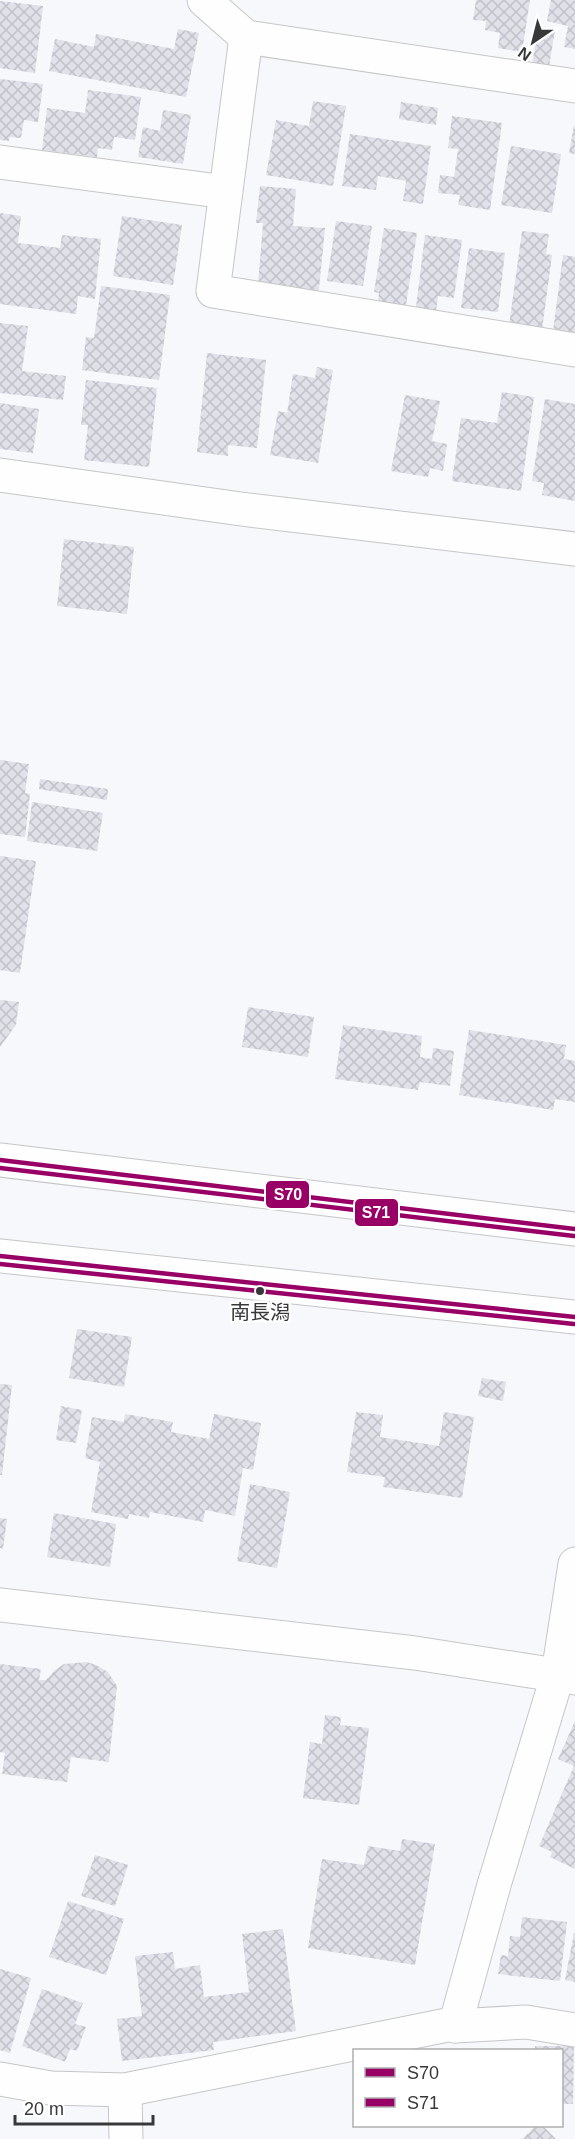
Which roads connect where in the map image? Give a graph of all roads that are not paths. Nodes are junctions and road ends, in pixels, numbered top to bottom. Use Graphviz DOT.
graph roads {
  1 [pos="204,0"];
  2 [pos="246,37"];
  3 [pos="575,86"];
  4 [pos="0,162"];
  5 [pos="226,192"];
  6 [pos="575,350"];
  7 [pos="0,475"];
  8 [pos="575,549"];
  9 [pos="0,1160"];
  10 [pos="575,1228"];
  11 [pos="0,1256"];
  12 [pos="575,1317"];
  13 [pos="575,1564"];
  14 [pos="0,1605"];
  15 [pos="566,1676"];
  16 [pos="455,2026"];
  17 [pos="575,2030"];
  18 [pos="0,2079"];
  19 [pos="125,2090"];
  20 [pos="126,2139"];
  1 -- 2 [label="street"];
  2 -- 3 [label="street"];
  2 -- 5 [label="street"];
  4 -- 5 [label="street"];
  5 -- 6 [label="street"];
  7 -- 8 [label="street"];
  9 -- 10 [label="street"];
  11 -- 12 [label="street"];
  13 -- 15 [label="street"];
  14 -- 15 [label="street"];
  15 -- 16 [label="street"];
  16 -- 17 [label="street"];
  16 -- 19 [label="street"];
  18 -- 19 [label="street"];
  19 -- 20 [label="street"];
}
